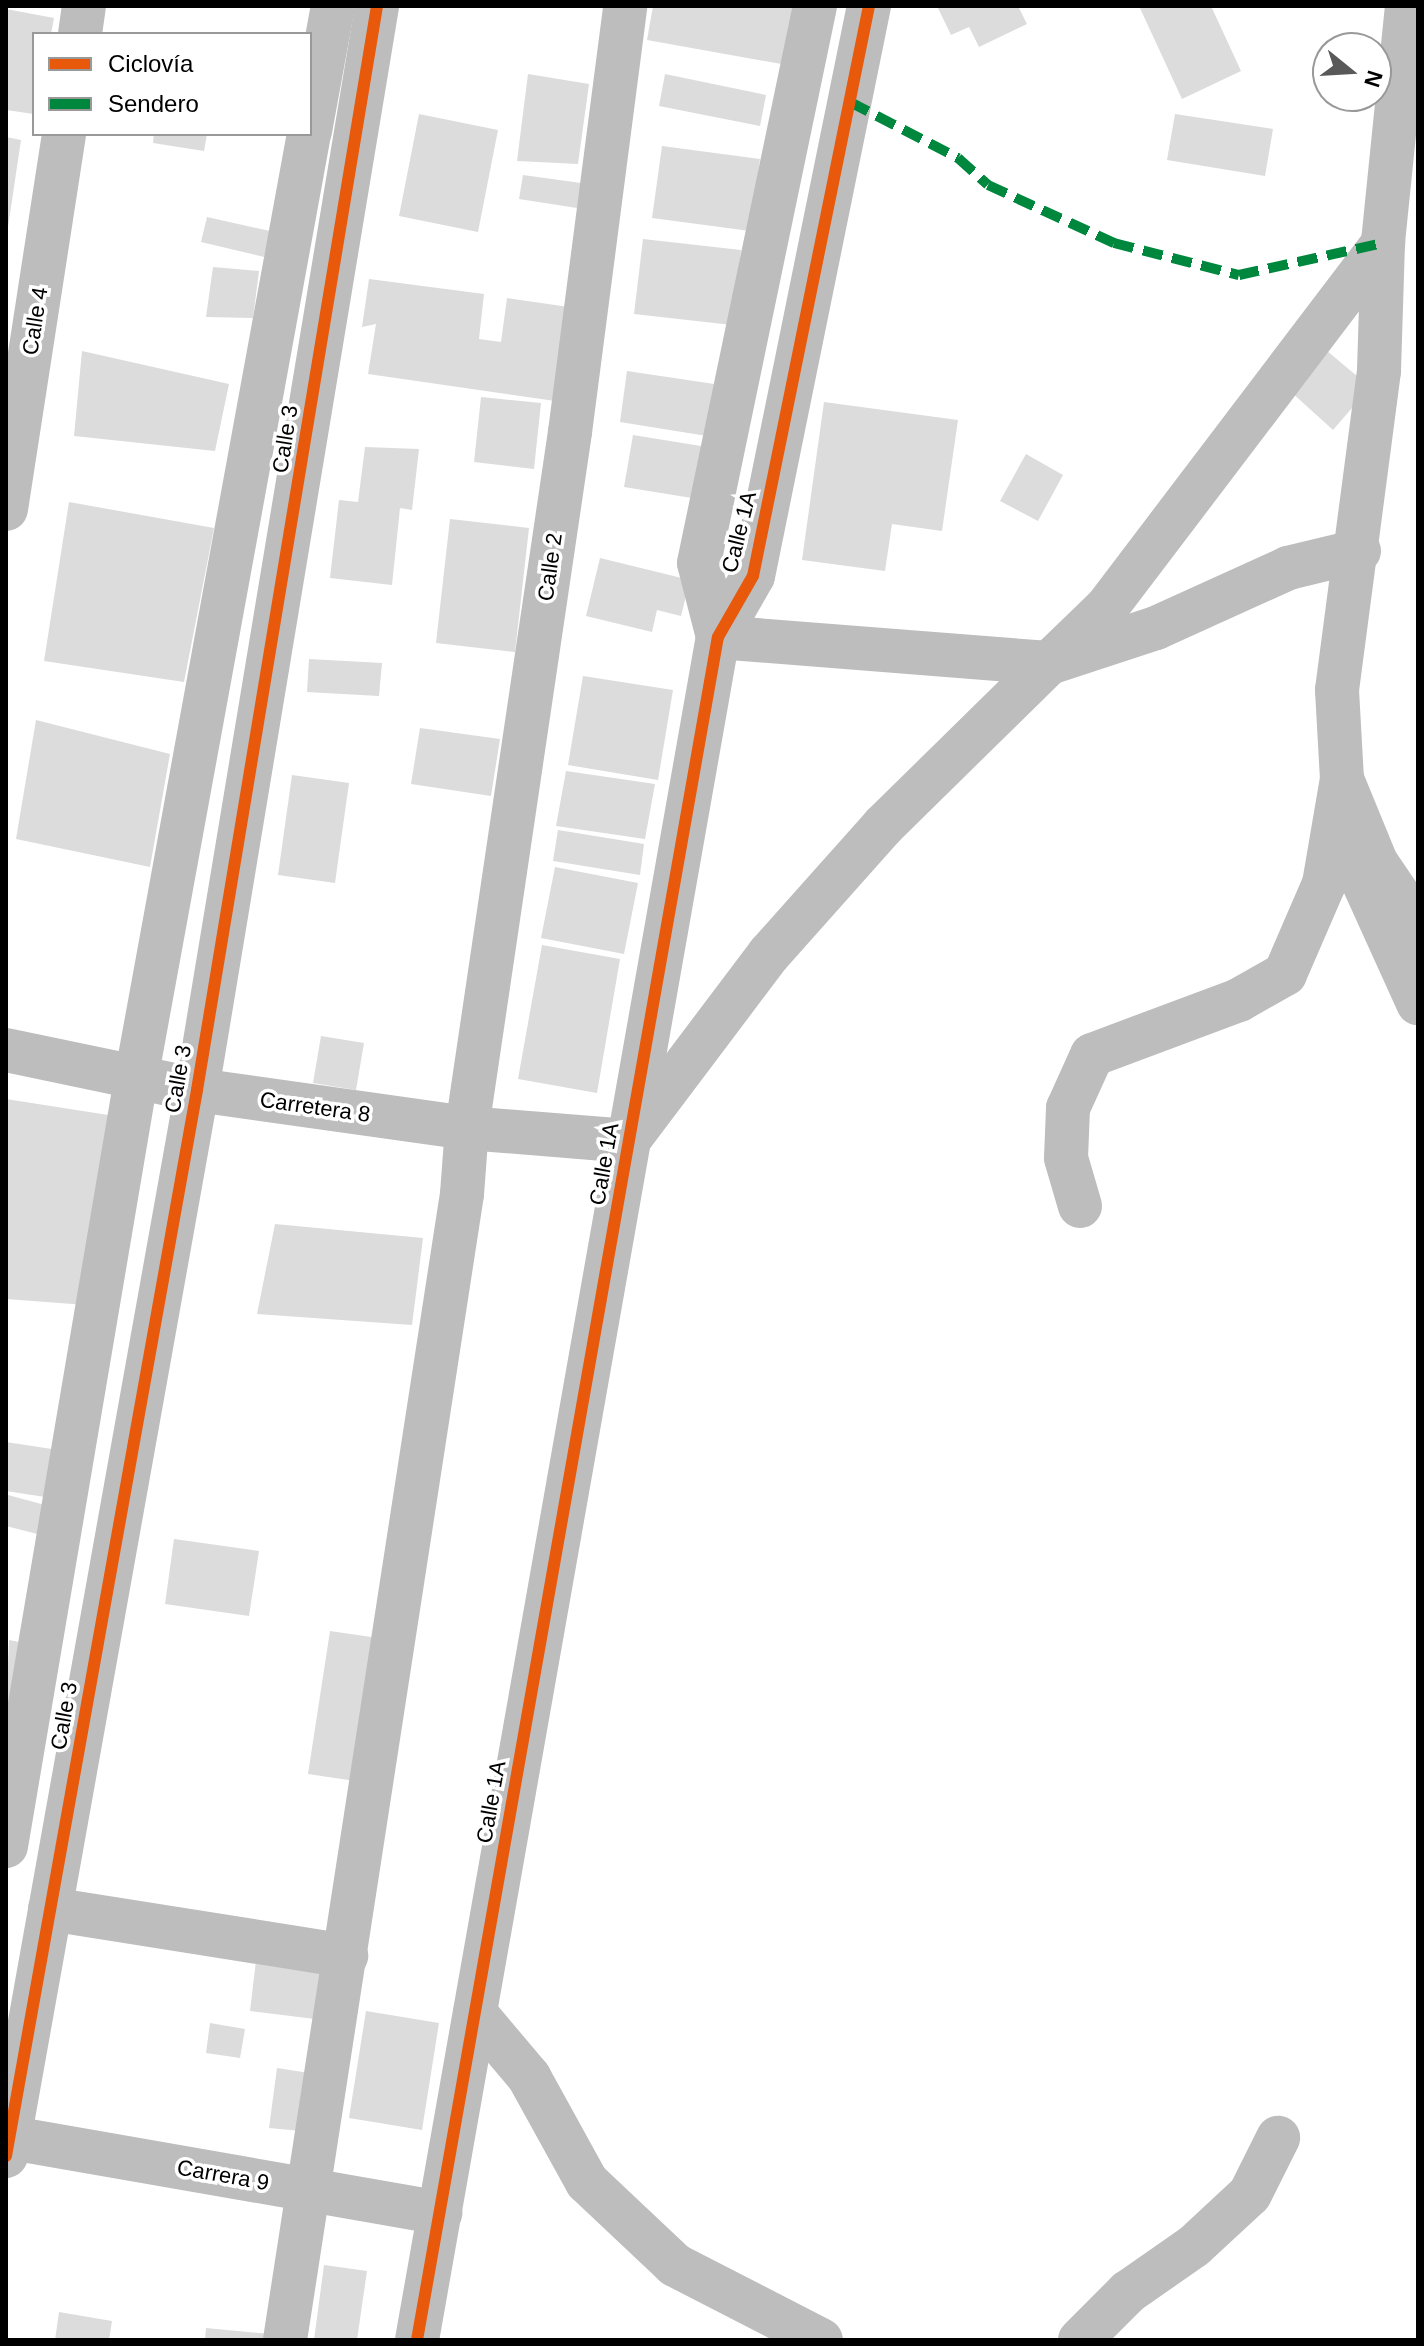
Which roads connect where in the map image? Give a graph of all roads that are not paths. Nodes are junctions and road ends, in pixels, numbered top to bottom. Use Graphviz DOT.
graph roads {
  1 [pos="84,6"];
  2 [pos="333,6"];
  3 [pos="377,6"];
  4 [pos="625,6"];
  5 [pos="815,6"];
  6 [pos="869,6"];
  7 [pos="1407,6"];
  8 [pos="80,32"];
  9 [pos="312,121"];
  10 [pos="64,136"];
  11 [pos="309,136"];
  12 [pos="1383,243"];
  13 [pos="6,509"];
  14 [pos="1359,551"];
  15 [pos="718,637"];
  16 [pos="1049,663"];
  17 [pos="1342,779"];
  18 [pos="1418,924"];
  19 [pos="1418,1003"];
  20 [pos="6,1050"];
  21 [pos="136,1079"];
  22 [pos="197,1090"];
  23 [pos="467,1128"];
  24 [pos="628,1141"];
  25 [pos="1080,1206"];
  26 [pos="6,1846"];
  27 [pos="50,1909"];
  28 [pos="346,1956"];
  29 [pos="475,2013"];
  30 [pos="1278,2138"];
  31 [pos="7,2144"];
  32 [pos="311,2190"];
  33 [pos="440,2213"];
  34 [pos="285,2340"];
  35 [pos="417,2340"];
  36 [pos="821,2340"];
  37 [pos="1080,2340"];
  1 -- 8 [label="street"];
  2 -- 9 [label="street, Calle 3"];
  3 -- 22 [label="street, Calle 3"];
  4 -- 23 [label="street, Calle 2"];
  5 -- 15 [label="street, Calle 1A"];
  6 -- 15 [label="street, Calle 1A"];
  7 -- 12 [label="street"];
  10 -- 13 [label="street, Calle 4"];
  11 -- 21 [label="street, Calle 3"];
  12 -- 14 [label="street"];
  12 -- 16 [label="street"];
  14 -- 16 [label="street"];
  14 -- 17 [label="street"];
  15 -- 16 [label="street"];
  15 -- 24 [label="street, Calle 1A"];
  16 -- 24 [label="street"];
  17 -- 18 [label="street"];
  17 -- 19 [label="street"];
  17 -- 25 [label="street"];
  20 -- 21 [label="street, Carretera 8"];
  21 -- 22 [label="street, Carretera 8"];
  21 -- 26 [label="street, Calle 3"];
  22 -- 23 [label="street, Carretera 8"];
  22 -- 27 [label="street, Calle 3"];
  23 -- 24 [label="street, Carretera 8"];
  23 -- 28 [label="street, Calle 2"];
  24 -- 29 [label="street, Calle 1A"];
  27 -- 28 [label="street"];
  27 -- 31 [label="street, Calle 3"];
  28 -- 32 [label="street, Calle 2"];
  29 -- 33 [label="street, Calle 1A"];
  29 -- 36 [label="street"];
  30 -- 37 [label="street"];
  31 -- 32 [label="street, Carrera 9"];
  32 -- 33 [label="street, Carrera 9"];
  32 -- 34 [label="street, Calle 2"];
  33 -- 35 [label="street, Calle 1A"];
}
